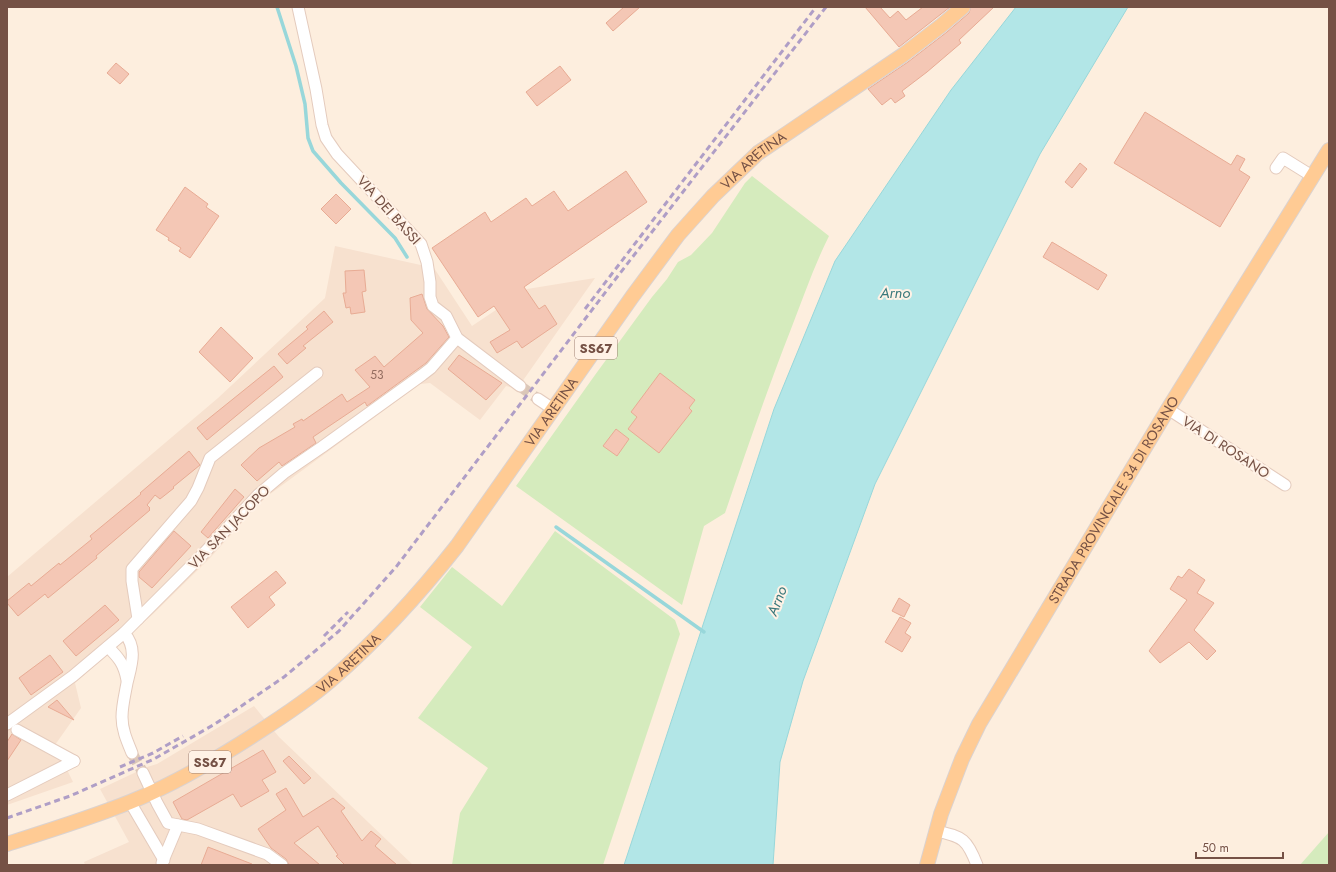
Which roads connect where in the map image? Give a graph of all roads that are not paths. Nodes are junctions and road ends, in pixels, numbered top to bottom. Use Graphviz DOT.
graph roads {
  1 [pos="298,7"];
  2 [pos="962,7"];
  3 [pos="1329,150"];
  4 [pos="1276,168"];
  5 [pos="1312,176"];
  6 [pos="457,338"];
  7 [pos="317,373"];
  8 [pos="520,386"];
  9 [pos="538,399"];
  10 [pos="553,409"];
  11 [pos="1168,409"];
  12 [pos="1285,485"];
  13 [pos="138,619"];
  14 [pos="124,633"];
  15 [pos="108,647"];
  16 [pos="127,682"];
  17 [pos="7,724"];
  18 [pos="17,730"];
  19 [pos="132,753"];
  20 [pos="142,773"];
  21 [pos="152,792"];
  22 [pos="7,795"];
  23 [pos="130,802"];
  24 [pos="178,825"];
  25 [pos="937,830"];
  26 [pos="7,844"];
  27 [pos="162,862"];
  28 [pos="282,865"];
  29 [pos="927,865"];
  30 [pos="977,865"];
  1 -- 6 [label="street, VIA DEI BASSI"];
  2 -- 10 [label="main road, VIA ARETINA / SS67"];
  3 -- 5 [label="main road, STRADA PROVINCIALE 34 DI ROSANO"];
  4 -- 5 [label="street"];
  5 -- 11 [label="main road, STRADA PROVINCIALE 34 DI ROSANO"];
  6 -- 8 [label="street, VIA DEI BASSI"];
  6 -- 13 [label="street, VIA SAN JACOPO"];
  7 -- 13 [label="street"];
  9 -- 10 [label="street"];
  10 -- 21 [label="main road, VIA ARETINA / SS67"];
  11 -- 12 [label="street, VIA DI ROSANO"];
  11 -- 25 [label="main road, STRADA PROVINCIALE 34 DI ROSANO"];
  13 -- 14 [label="street, VIA SAN JACOPO"];
  14 -- 15 [label="street, VIA SAN JACOPO"];
  14 -- 16 [label="street"];
  15 -- 16 [label="street"];
  15 -- 17 [label="street, VIA SAN JACOPO"];
  16 -- 19 [label="street"];
  18 -- 22 [label="street"];
  20 -- 21 [label="street"];
  21 -- 23 [label="main road, VIA ARETINA / SS67"];
  21 -- 24 [label="street"];
  23 -- 26 [label="main road, SS67"];
  23 -- 27 [label="street"];
  24 -- 27 [label="street"];
  24 -- 28 [label="street"];
  25 -- 29 [label="main road, STRADA PROVINCIALE 34 DI ROSANO"];
  25 -- 30 [label="street"];
}
